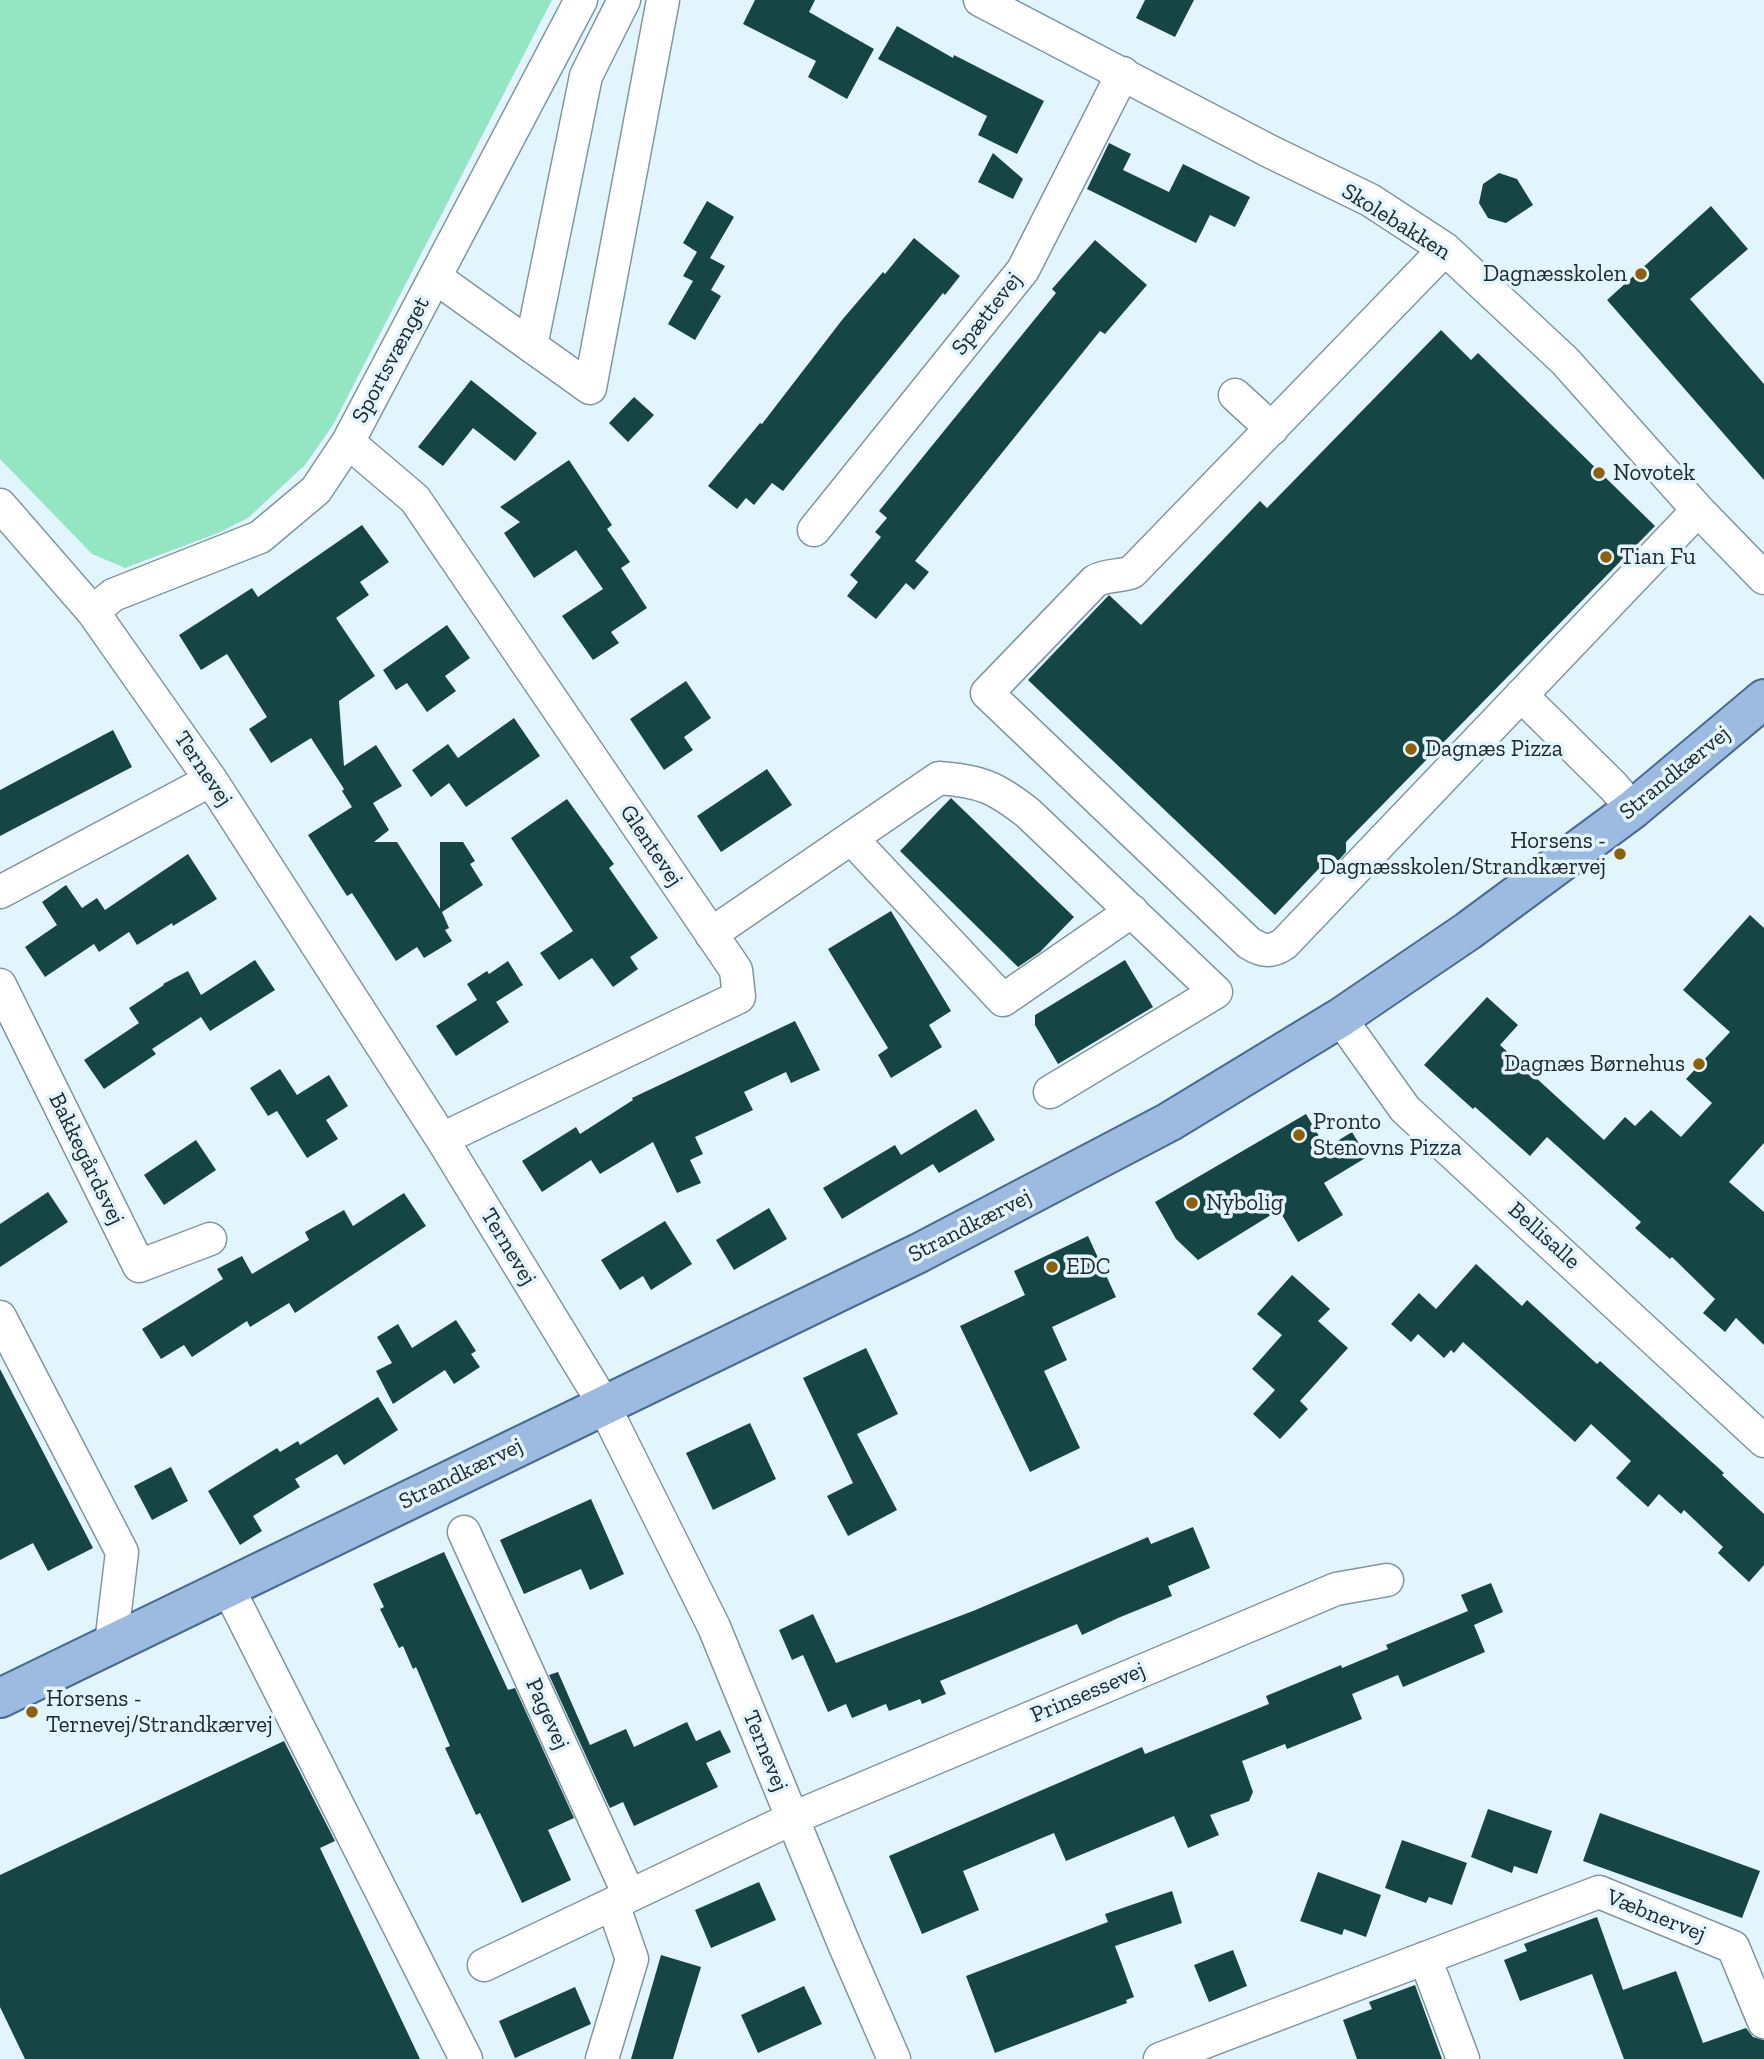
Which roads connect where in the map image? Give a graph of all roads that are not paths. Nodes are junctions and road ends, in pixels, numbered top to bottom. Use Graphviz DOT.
graph roads {
  1 [pos="581,0"];
  2 [pos="624,0"];
  3 [pos="663,0"];
  4 [pos="980,0"];
  5 [pos="1123,73"];
  6 [pos="1445,249"];
  7 [pos="435,277"];
  8 [pos="531,346"];
  9 [pos="1235,395"];
  10 [pos="1272,429"];
  11 [pos="348,442"];
  12 [pos="0,505"];
  13 [pos="1698,510"];
  14 [pos="814,530"];
  15 [pos="1764,578"];
  16 [pos="93,612"];
  17 [pos="1521,695"];
  18 [pos="1764,699"];
  19 [pos="211,780"];
  20 [pos="1633,809"];
  21 [pos="851,838"];
  22 [pos="0,892"];
  23 [pos="1132,911"];
  24 [pos="711,934"];
  25 [pos="0,985"];
  26 [pos="1340,1018"];
  27 [pos="1050,1091"];
  28 [pos="442,1139"];
  29 [pos="210,1239"];
  30 [pos="0,1317"];
  31 [pos="603,1405"];
  32 [pos="1764,1440"];
  33 [pos="464,1532"];
  34 [pos="1387,1580"];
  35 [pos="228,1588"];
  36 [pos="111,1644"];
  37 [pos="0,1698"];
  38 [pos="793,1818"];
  39 [pos="621,1899"];
  40 [pos="1425,1958"];
  41 [pos="484,1965"];
  42 [pos="1764,2022"];
  43 [pos="466,2059"];
  44 [pos="602,2059"];
  45 [pos="894,2059"];
  46 [pos="1160,2059"];
  47 [pos="1462,2059"];
  1 -- 7 [label="street, Sportsvænget"];
  2 -- 8 [label="street"];
  3 -- 8 [label="street"];
  4 -- 5 [label="street, Skolebakken"];
  5 -- 6 [label="street, Skolebakken"];
  5 -- 14 [label="street, Spættevej"];
  6 -- 10 [label="street"];
  6 -- 13 [label="street, Skolebakken"];
  7 -- 8 [label="street"];
  7 -- 11 [label="street, Sportsvænget"];
  9 -- 10 [label="street"];
  10 -- 17 [label="street"];
  11 -- 16 [label="street, Sportsvænget"];
  11 -- 24 [label="street, Glentevej"];
  12 -- 16 [label="street, Ternevej"];
  13 -- 15 [label="street, Skolebakken"];
  13 -- 17 [label="street"];
  16 -- 19 [label="street, Ternevej"];
  17 -- 20 [label="street"];
  18 -- 20 [label="main road, Strandkærvej"];
  19 -- 22 [label="street"];
  19 -- 28 [label="street, Ternevej"];
  20 -- 26 [label="main road, Strandkærvej"];
  21 -- 23 [label="street"];
  21 -- 23 [label="street"];
  21 -- 24 [label="street"];
  23 -- 27 [label="street"];
  24 -- 28 [label="street, Glentevej"];
  25 -- 29 [label="street, Bakkegårdsvej"];
  26 -- 31 [label="main road, Strandkærvej"];
  26 -- 32 [label="street, Bellisalle"];
  28 -- 31 [label="street, Ternevej"];
  30 -- 36 [label="street"];
  31 -- 35 [label="main road, Strandkærvej"];
  31 -- 38 [label="street, Ternevej"];
  33 -- 39 [label="street, Pagevej"];
  34 -- 38 [label="street, Prinsessevej"];
  35 -- 36 [label="main road, Strandkærvej"];
  35 -- 43 [label="street"];
  36 -- 37 [label="main road, Strandkærvej"];
  38 -- 39 [label="street"];
  38 -- 45 [label="street, Ternevej"];
  39 -- 41 [label="street"];
  39 -- 44 [label="street, Pagevej"];
  40 -- 42 [label="street, Væbnervej"];
  40 -- 46 [label="street, Væbnervej"];
  40 -- 47 [label="street"];
}
